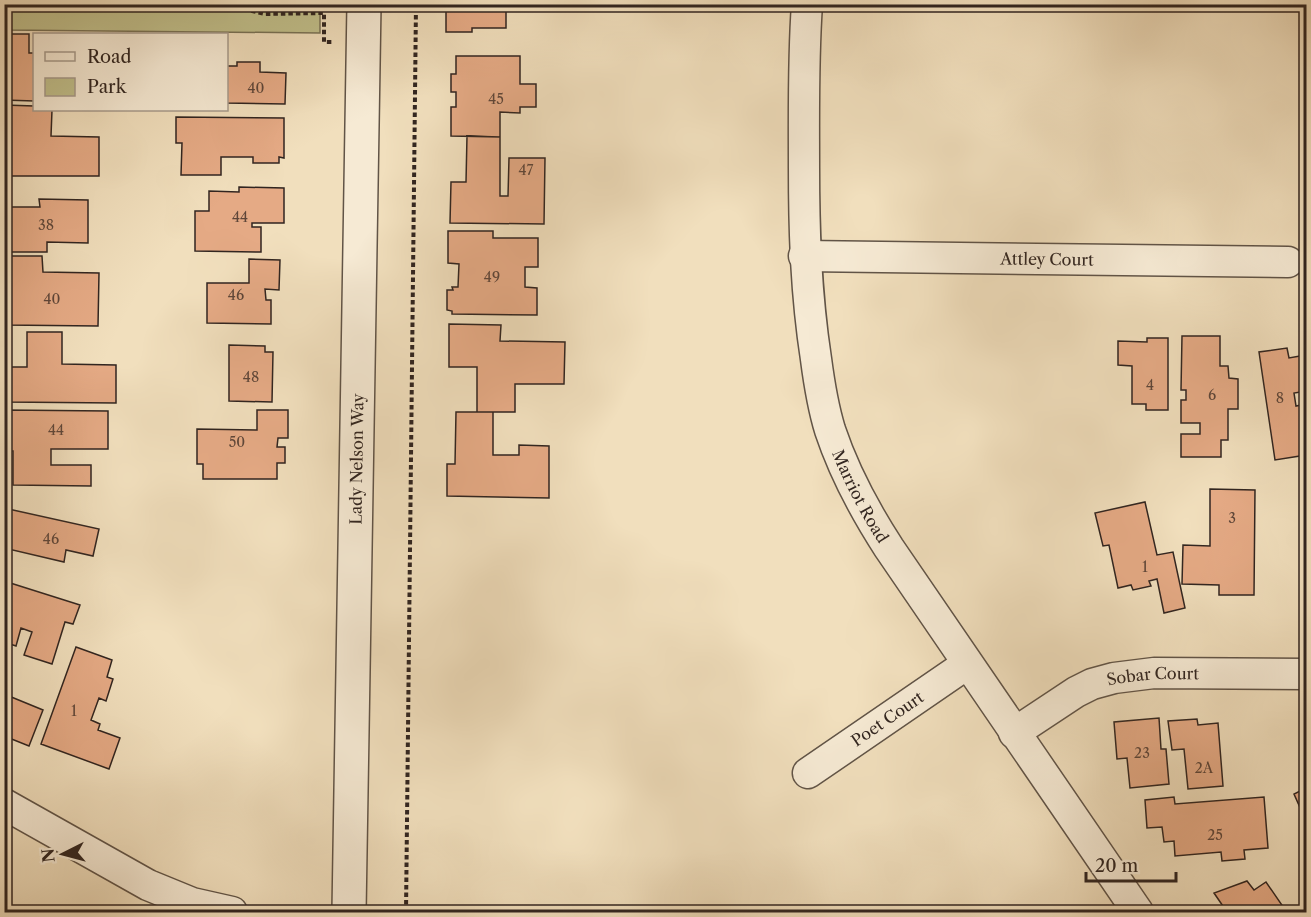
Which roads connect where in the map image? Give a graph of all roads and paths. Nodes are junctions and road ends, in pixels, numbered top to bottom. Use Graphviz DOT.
graph roads {
  1 [pos="13,4"];
  2 [pos="222,4"];
  3 [pos="364,4"];
  4 [pos="416,4"];
  5 [pos="807,4"];
  6 [pos="4,7"];
  7 [pos="363,43"];
  8 [pos="804,256"];
  9 [pos="1288,262"];
  10 [pos="967,664"];
  11 [pos="1306,674"];
  12 [pos="1014,733"];
  13 [pos="808,773"];
  14 [pos="4,804"];
  15 [pos="232,912"];
  16 [pos="349,912"];
  17 [pos="406,912"];
  18 [pos="1138,912"];
  1 -- 6 [label="path"];
  2 -- 7 [label="path"];
  3 -- 7 [label="street, Lady Nelson Way"];
  4 -- 17 [label="path"];
  5 -- 8 [label="street, Marriot Road"];
  7 -- 16 [label="street, Lady Nelson Way"];
  8 -- 9 [label="street, Attley Court"];
  8 -- 10 [label="street, Marriot Road"];
  10 -- 12 [label="street, Marriot Road"];
  10 -- 13 [label="street, Poet Court"];
  11 -- 12 [label="street, Sobar Court"];
  12 -- 18 [label="street, Marriot Road"];
  14 -- 15 [label="street"];
}
